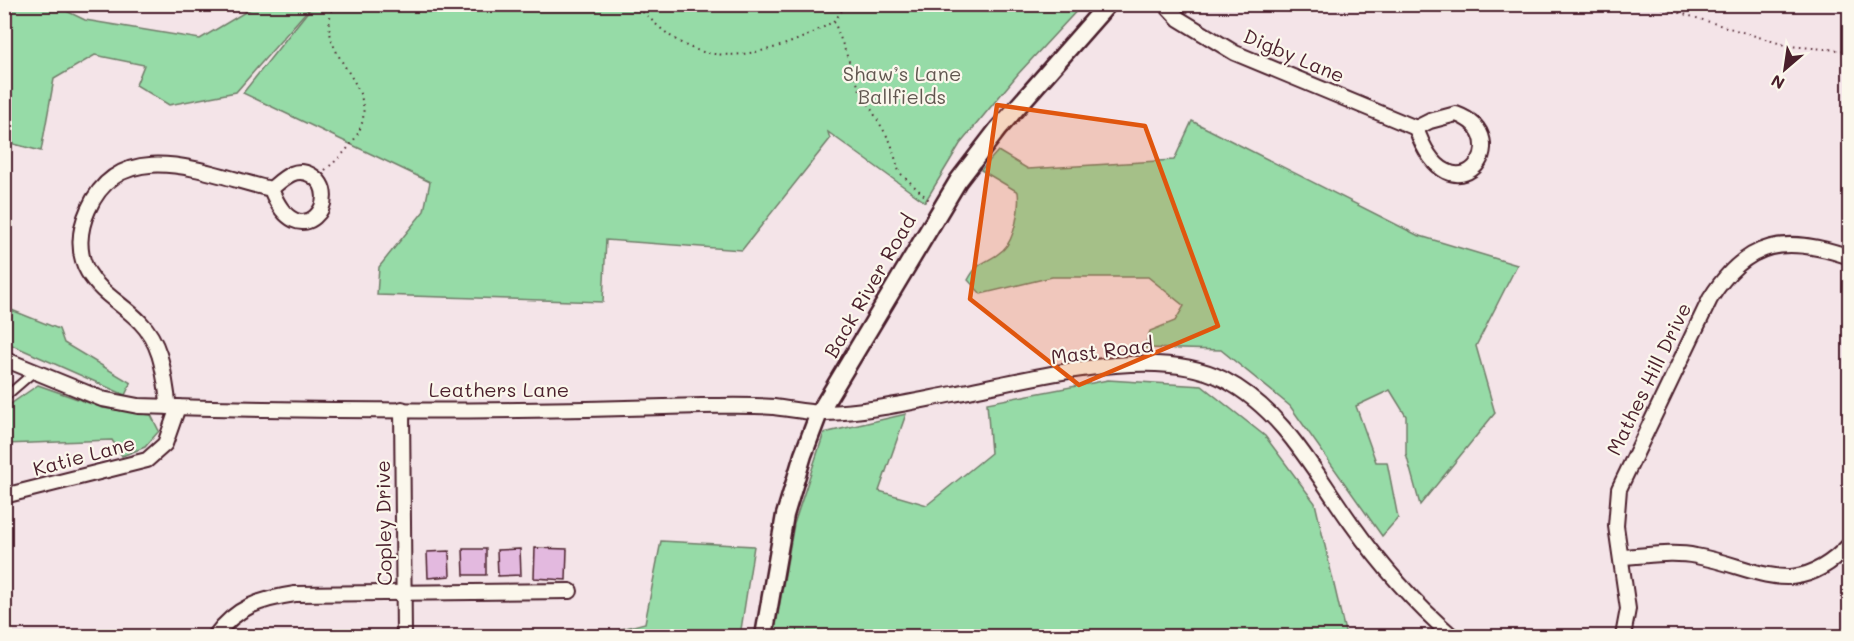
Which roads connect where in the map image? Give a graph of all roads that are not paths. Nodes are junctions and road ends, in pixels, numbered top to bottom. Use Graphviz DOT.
graph roads {
  1 [pos="1108,4"];
  2 [pos="1165,4"];
  3 [pos="1416,128"];
  4 [pos="271,189"];
  5 [pos="1850,257"];
  6 [pos="4,358"];
  7 [pos="34,372"];
  8 [pos="4,398"];
  9 [pos="173,407"];
  10 [pos="402,409"];
  11 [pos="819,413"];
  12 [pos="4,496"];
  13 [pos="1850,544"];
  14 [pos="1622,557"];
  15 [pos="570,591"];
  16 [pos="404,592"];
  17 [pos="215,636"];
  18 [pos="404,636"];
  19 [pos="764,636"];
  20 [pos="1452,636"];
  21 [pos="1623,636"];
  1 -- 11 [label="street, Back River Road"];
  2 -- 3 [label="street, Digby Lane"];
  3 -- 3 [label="street"];
  4 -- 4 [label="street"];
  4 -- 9 [label="street"];
  5 -- 14 [label="street, Mathes Hill Drive"];
  6 -- 7 [label="street, Leathers Lane"];
  7 -- 8 [label="lane"];
  7 -- 9 [label="street, Leathers Lane"];
  9 -- 10 [label="street, Leathers Lane"];
  9 -- 12 [label="street, Katie Lane"];
  10 -- 11 [label="street, Leathers Lane"];
  10 -- 16 [label="street, Copley Drive"];
  11 -- 19 [label="street, Back River Road"];
  11 -- 20 [label="street, Mast Road"];
  13 -- 14 [label="street"];
  14 -- 21 [label="street, Mathes Hill Drive"];
  15 -- 16 [label="street"];
  16 -- 17 [label="street"];
  16 -- 18 [label="street, Copley Drive"];
}
